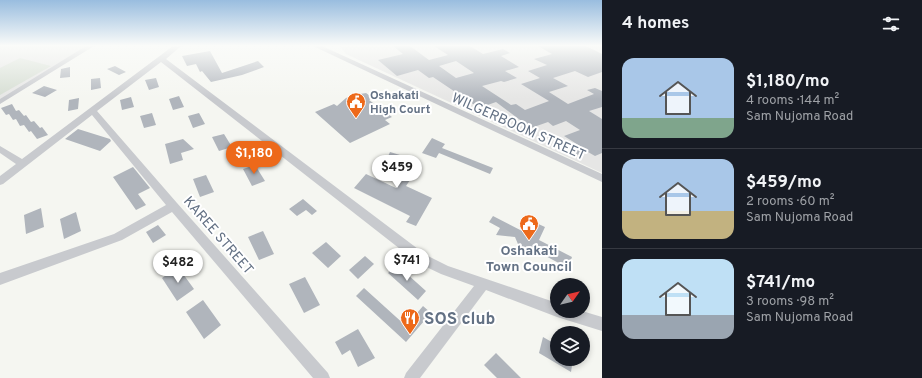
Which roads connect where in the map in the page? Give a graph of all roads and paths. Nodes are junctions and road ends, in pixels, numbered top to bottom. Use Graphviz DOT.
graph roads {
  1 [pos="62,64"];
  2 [pos="156,64"];
  3 [pos="168,64"];
  4 [pos="362,64"];
  5 [pos="0,102"];
  6 [pos="93,111"];
  7 [pos="0,149"];
  8 [pos="22,164"];
  9 [pos="602,178"];
  10 [pos="0,181"];
  11 [pos="173,206"];
  12 [pos="0,279"];
  13 [pos="483,284"];
  14 [pos="550,308"];
  15 [pos="583,318"];
  16 [pos="602,324"];
  17 [pos="323,378"];
  18 [pos="411,378"];
  1 -- 5 [label="street"];
  2 -- 6 [label="street"];
  3 -- 13 [label="street"];
  4 -- 9 [label="street, WILGERBOOM STREET"];
  6 -- 8 [label="street"];
  6 -- 11 [label="street, KAREE STREET"];
  7 -- 8 [label="street"];
  8 -- 10 [label="street"];
  11 -- 12 [label="street"];
  11 -- 17 [label="street, KAREE STREET"];
  13 -- 14 [label="street"];
  13 -- 18 [label="street"];
  15 -- 16 [label="street"];
}
